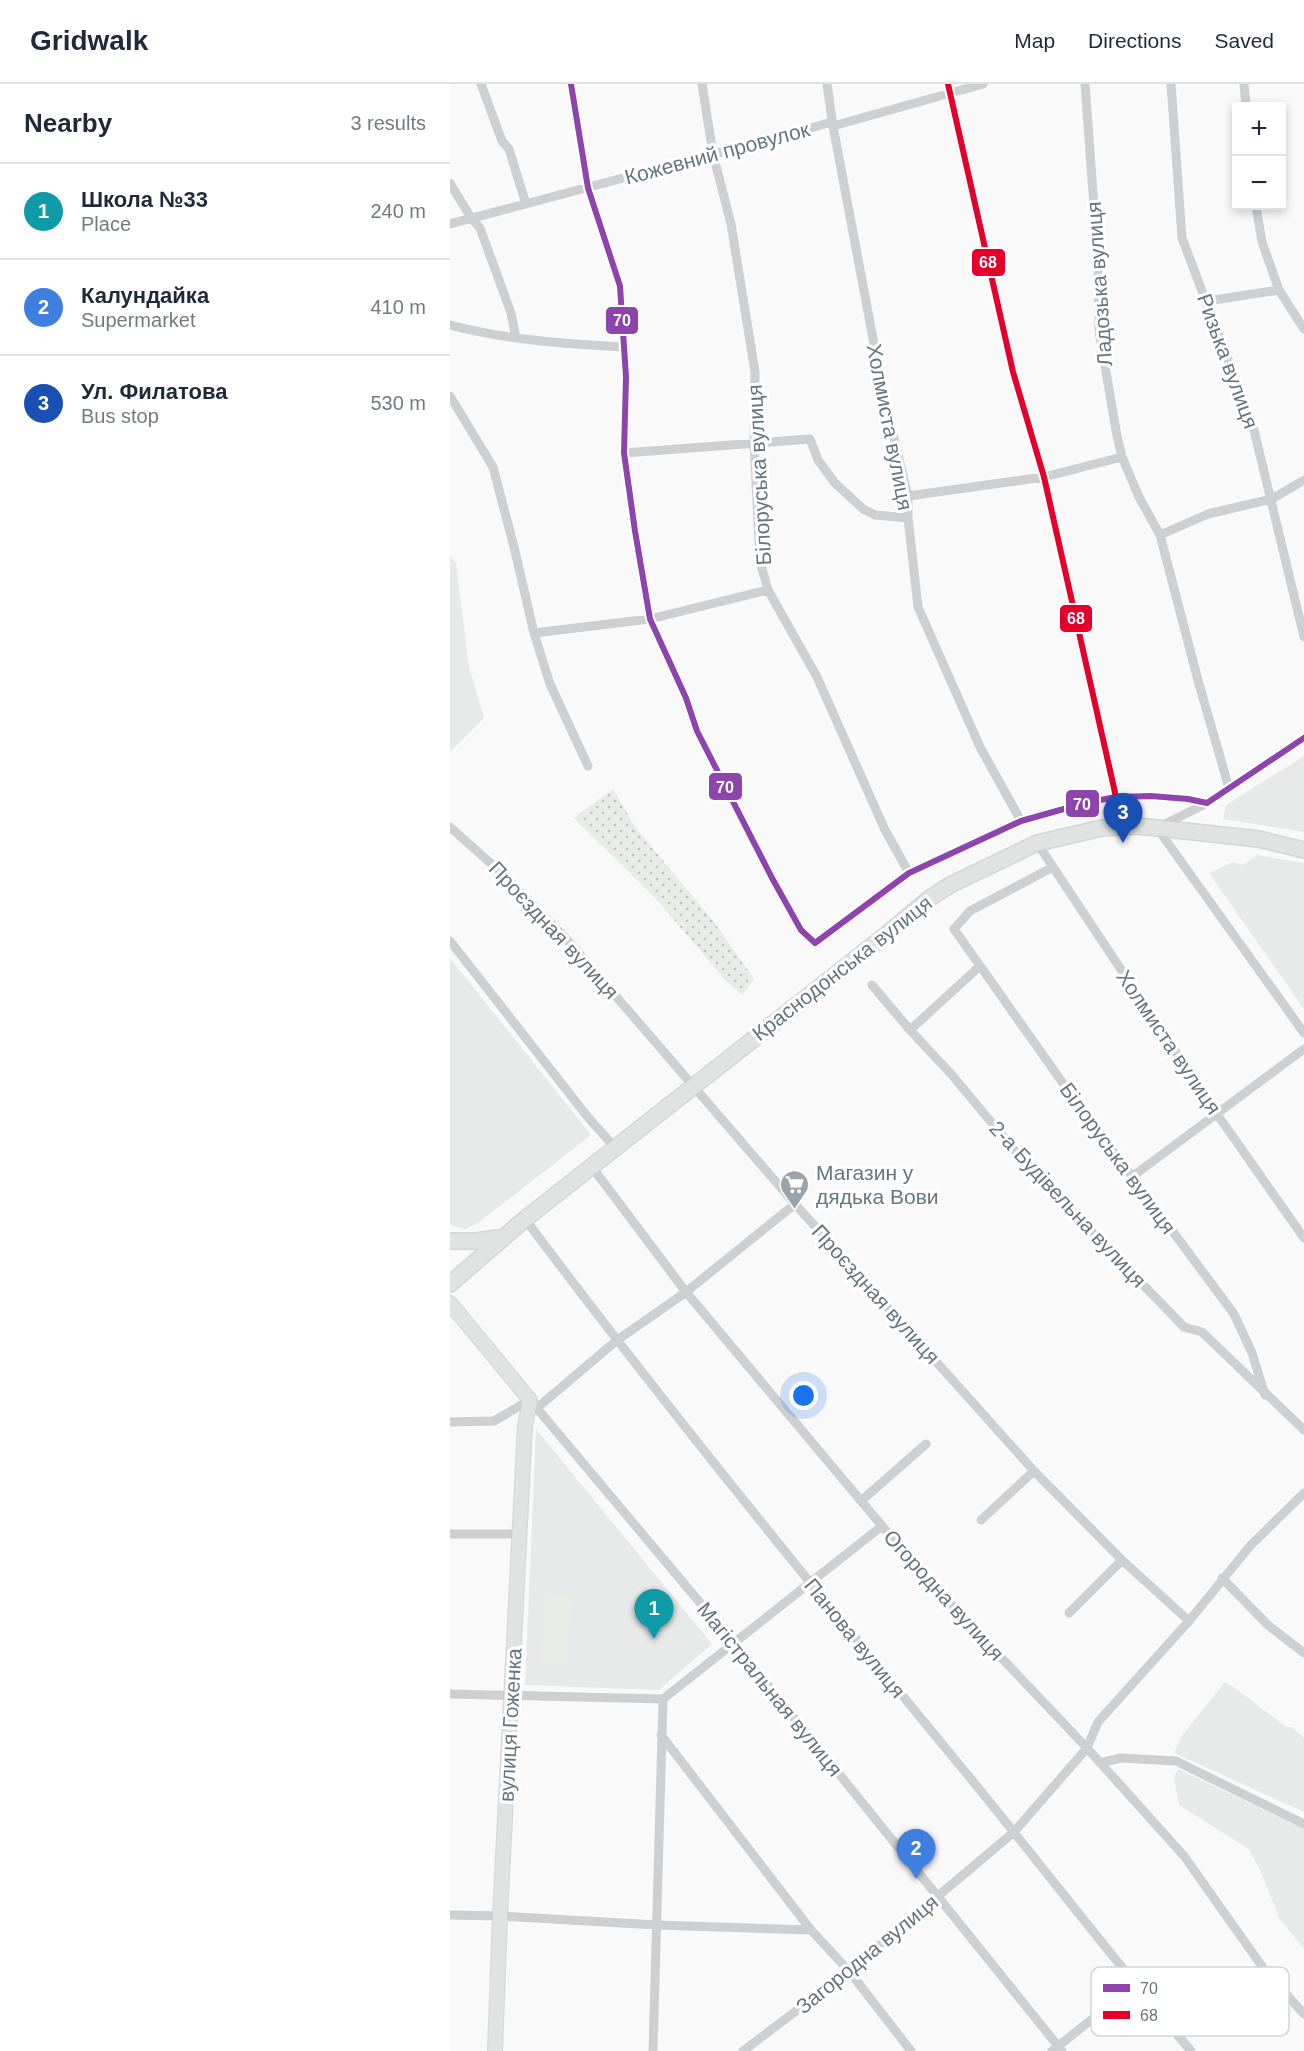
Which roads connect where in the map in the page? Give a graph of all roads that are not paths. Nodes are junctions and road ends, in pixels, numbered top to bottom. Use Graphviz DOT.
graph roads {
  1 [pos="481,84"];
  2 [pos="571,84"];
  3 [pos="702,84"];
  4 [pos="827,84"];
  5 [pos="948,84"];
  6 [pos="983,84"];
  7 [pos="1085,84"];
  8 [pos="1171,84"];
  9 [pos="1244,84"];
  10 [pos="950,94"];
  11 [pos="1246,102"];
  12 [pos="833,126"];
  13 [pos="713,154"];
  14 [pos="450,183"];
  15 [pos="588,188"];
  16 [pos="526,204"];
  17 [pos="1257,210"];
  18 [pos="472,219"];
  19 [pos="450,224"];
  20 [pos="1279,290"];
  21 [pos="1207,301"];
  22 [pos="450,325"];
  23 [pos="1304,329"];
  24 [pos="516,338"];
  25 [pos="625,347"];
  26 [pos="450,396"];
  27 [pos="754,442"];
  28 [pos="624,453"];
  29 [pos="1122,457"];
  30 [pos="1044,477"];
  31 [pos="1304,480"];
  32 [pos="908,496"];
  33 [pos="1272,499"];
  34 [pos="908,518"];
  35 [pos="1160,535"];
  36 [pos="768,590"];
  37 [pos="1300,600"];
  38 [pos="650,619"];
  39 [pos="534,633"];
  40 [pos="1304,637"];
  41 [pos="1304,738"];
  42 [pos="588,766"];
  43 [pos="1229,788"];
  44 [pos="1116,797"];
  45 [pos="1207,803"];
  46 [pos="1021,821"];
  47 [pos="450,827"];
  48 [pos="1157,828"];
  49 [pos="1037,843"];
  50 [pos="1304,850"];
  51 [pos="1053,867"];
  52 [pos="909,873"];
  53 [pos="450,941"];
  54 [pos="980,966"];
  55 [pos="872,985"];
  56 [pos="910,1030"];
  57 [pos="1304,1033"];
  58 [pos="1304,1049"];
  59 [pos="694,1086"];
  60 [pos="1216,1114"];
  61 [pos="616,1149"];
  62 [pos="592,1167"];
  63 [pos="1133,1176"];
  64 [pos="795,1204"];
  65 [pos="525,1219"];
  66 [pos="504,1237"];
  67 [pos="1304,1238"];
  68 [pos="450,1241"];
  69 [pos="450,1284"];
  70 [pos="686,1292"];
  71 [pos="450,1303"];
  72 [pos="616,1341"];
  73 [pos="1265,1395"];
  74 [pos="533,1404"];
  75 [pos="450,1422"];
  76 [pos="1304,1430"];
  77 [pos="926,1444"];
  78 [pos="1034,1471"];
  79 [pos="1304,1493"];
  80 [pos="861,1501"];
  81 [pos="981,1520"];
  82 [pos="882,1526"];
  83 [pos="450,1534"];
  84 [pos="519,1534"];
  85 [pos="1122,1560"];
  86 [pos="1222,1578"];
  87 [pos="809,1582"];
  88 [pos="1069,1613"];
  89 [pos="1189,1621"];
  90 [pos="733,1642"];
  91 [pos="1304,1653"];
  92 [pos="450,1694"];
  93 [pos="511,1696"];
  94 [pos="663,1699"];
  95 [pos="661,1735"];
  96 [pos="1087,1748"];
  97 [pos="1100,1763"];
  98 [pos="1304,1824"];
  99 [pos="1014,1832"];
  100 [pos="939,1897"];
  101 [pos="450,1915"];
  102 [pos="500,1916"];
  103 [pos="657,1925"];
  104 [pos="811,1930"];
  105 [pos="1121,1967"];
  106 [pos="1262,1967"];
  107 [pos="849,1971"];
  108 [pos="1289,1997"];
  109 [pos="1304,2014"];
  110 [pos="1091,2022"];
  111 [pos="1178,2036"];
  112 [pos="754,2048"];
  113 [pos="1058,2049"];
  114 [pos="495,2051"];
  115 [pos="653,2051"];
  116 [pos="743,2051"];
  117 [pos="911,2051"];
  118 [pos="1191,2051"];
  1 -- 16 [label="street"];
  2 -- 15 [label="street"];
  3 -- 13 [label="street, Білоруська вулиця"];
  4 -- 12 [label="street, Холмиста вулиця"];
  5 -- 10 [label="street"];
  6 -- 10 [label="street, Кожевний провулок"];
  7 -- 29 [label="street, Ладозька вулиця"];
  8 -- 21 [label="street, Ризька вулиця"];
  9 -- 11 [label="street"];
  10 -- 12 [label="street, Кожевний провулок"];
  10 -- 30 [label="street"];
  12 -- 13 [label="street, Кожевний провулок"];
  12 -- 32 [label="street, Холмиста вулиця"];
  13 -- 15 [label="street, Кожевний провулок"];
  13 -- 27 [label="street, Білоруська вулиця"];
  14 -- 18 [label="street"];
  15 -- 16 [label="street, Кожевний провулок"];
  15 -- 25 [label="street"];
  16 -- 18 [label="street, Кожевний провулок"];
  17 -- 20 [label="street"];
  18 -- 19 [label="street, Кожевний провулок"];
  18 -- 24 [label="street"];
  20 -- 21 [label="street"];
  20 -- 23 [label="street"];
  21 -- 33 [label="street, Ризька вулиця"];
  22 -- 24 [label="street"];
  24 -- 25 [label="street"];
  25 -- 28 [label="street"];
  26 -- 39 [label="street"];
  27 -- 28 [label="street"];
  27 -- 34 [label="street"];
  27 -- 36 [label="street, Білоруська вулиця"];
  28 -- 38 [label="street"];
  29 -- 30 [label="street"];
  29 -- 35 [label="street, Ладозька вулиця"];
  30 -- 32 [label="street"];
  30 -- 44 [label="street"];
  31 -- 33 [label="street"];
  32 -- 34 [label="street, Холмиста вулиця"];
  33 -- 35 [label="street"];
  33 -- 37 [label="street, Ризька вулиця"];
  34 -- 46 [label="street, Холмиста вулиця"];
  35 -- 43 [label="street, Ладозька вулиця"];
  36 -- 38 [label="street"];
  36 -- 52 [label="street, Білоруська вулиця"];
  37 -- 40 [label="street, Ризька вулиця"];
  38 -- 39 [label="street"];
  38 -- 52 [label="street"];
  39 -- 42 [label="street"];
  41 -- 43 [label="street"];
  43 -- 45 [label="street"];
  44 -- 45 [label="street"];
  44 -- 46 [label="street"];
  45 -- 48 [label="street"];
  46 -- 52 [label="street"];
  47 -- 59 [label="street, Проєздная вулиця"];
  48 -- 49 [label="main road, Краснодонська вулиця"];
  48 -- 50 [label="main road, Краснодонська вулиця"];
  48 -- 57 [label="street"];
  49 -- 51 [label="street, Холмиста вулиця"];
  49 -- 59 [label="main road, Краснодонська вулиця"];
  51 -- 54 [label="street, Білоруська вулиця"];
  51 -- 60 [label="street, Холмиста вулиця"];
  53 -- 61 [label="street"];
  54 -- 56 [label="street"];
  54 -- 63 [label="street, Білоруська вулиця"];
  55 -- 56 [label="street, 2-а Будівельна вулиця"];
  56 -- 73 [label="street, 2-а Будівельна вулиця"];
  58 -- 60 [label="street"];
  59 -- 61 [label="main road, Краснодонська вулиця"];
  59 -- 64 [label="street, Проєздная вулиця"];
  60 -- 63 [label="street"];
  60 -- 67 [label="street, Холмиста вулиця"];
  61 -- 62 [label="main road, Краснодонська вулиця"];
  62 -- 65 [label="main road, Краснодонська вулиця"];
  62 -- 70 [label="street, Огородна вулиця"];
  63 -- 73 [label="street, Білоруська вулиця"];
  64 -- 70 [label="street"];
  64 -- 78 [label="street, Проєздная вулиця"];
  65 -- 66 [label="main road, Краснодонська вулиця"];
  65 -- 72 [label="street, Панова вулиця"];
  66 -- 68 [label="main road"];
  66 -- 69 [label="main road, Краснодонська вулиця"];
  70 -- 72 [label="street"];
  70 -- 80 [label="street, Огородна вулиця"];
  71 -- 74 [label="street, Магістральная вулиця"];
  72 -- 74 [label="street"];
  72 -- 87 [label="street, Панова вулиця"];
  73 -- 76 [label="street, 2-а Будівельна вулиця"];
  74 -- 75 [label="street"];
  74 -- 84 [label="street, вулиця Гоженка"];
  74 -- 90 [label="street, Магістральная вулиця"];
  77 -- 80 [label="street"];
  78 -- 81 [label="street"];
  78 -- 85 [label="street, Проєздная вулиця"];
  79 -- 86 [label="street, Загородна вулиця"];
  80 -- 82 [label="street, Огородна вулиця"];
  82 -- 87 [label="street"];
  82 -- 96 [label="street, Огородна вулиця"];
  83 -- 84 [label="street"];
  84 -- 93 [label="street, вулиця Гоженка"];
  85 -- 88 [label="street"];
  85 -- 89 [label="street, Проєздная вулиця"];
  86 -- 89 [label="street, Загородна вулиця"];
  86 -- 91 [label="street"];
  87 -- 90 [label="street"];
  87 -- 99 [label="street, Панова вулиця"];
  89 -- 96 [label="street, Загородна вулиця"];
  90 -- 94 [label="street"];
  90 -- 100 [label="street, Магістральная вулиця"];
  92 -- 93 [label="street"];
  93 -- 94 [label="street"];
  93 -- 102 [label="street, вулиця Гоженка"];
  94 -- 95 [label="street"];
  95 -- 103 [label="street"];
  95 -- 104 [label="street"];
  96 -- 97 [label="street, Огородна вулиця"];
  96 -- 99 [label="street, Загородна вулиця"];
  97 -- 98 [label="street"];
  97 -- 106 [label="street, Огородна вулиця"];
  99 -- 100 [label="street, Загородна вулиця"];
  99 -- 105 [label="street, Панова вулиця"];
  100 -- 107 [label="street, Загородна вулиця"];
  100 -- 113 [label="street, Магістральная вулиця"];
  101 -- 102 [label="street"];
  102 -- 103 [label="street"];
  102 -- 114 [label="street, вулиця Гоженка"];
  103 -- 104 [label="street"];
  103 -- 115 [label="street"];
  104 -- 107 [label="street"];
  107 -- 112 [label="street, Загородна вулиця"];
  107 -- 117 [label="street"];
  108 -- 109 [label="street, Огородна вулиця"];
  110 -- 113 [label="street"];
  111 -- 118 [label="street, Панова вулиця"];
  112 -- 116 [label="street, Загородна вулиця"];
}
